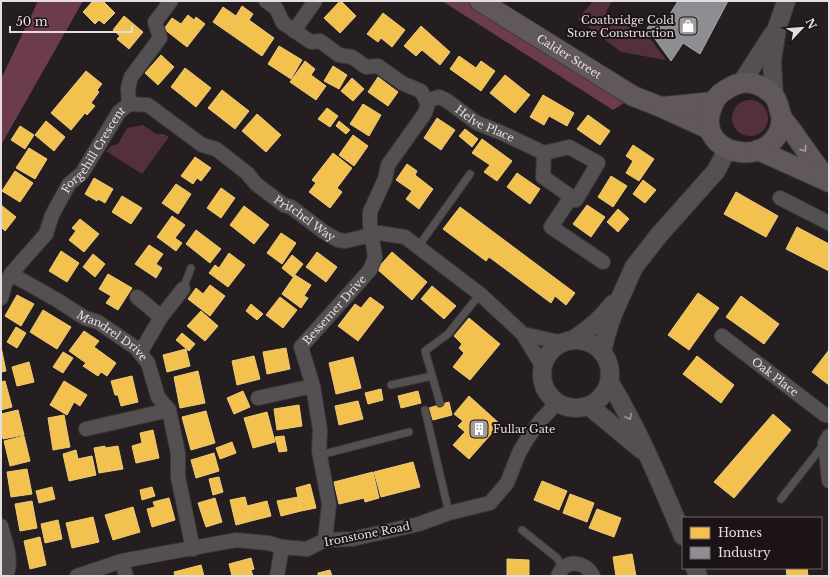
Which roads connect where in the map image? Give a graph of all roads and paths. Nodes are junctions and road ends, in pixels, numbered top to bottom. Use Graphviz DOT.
graph roads {
  1 [pos="170,1"];
  2 [pos="266,1"];
  3 [pos="315,1"];
  4 [pos="480,1"];
  5 [pos="786,1"];
  6 [pos="777,28"];
  7 [pos="294,31"];
  8 [pos="742,82"];
  9 [pos="774,96"];
  10 [pos="426,101"];
  11 [pos="714,102"];
  12 [pos="129,104"];
  13 [pos="662,107"];
  14 [pos="782,117"];
  15 [pos="709,129"];
  16 [pos="727,150"];
  17 [pos="758,150"];
  18 [pos="544,153"];
  19 [pos="470,174"];
  20 [pos="829,182"];
  21 [pos="571,196"];
  22 [pos="780,198"];
  23 [pos="829,223"];
  24 [pos="372,235"];
  25 [pos="418,247"];
  26 [pos="603,262"];
  27 [pos="191,268"];
  28 [pos="11,274"];
  29 [pos="183,288"];
  30 [pos="624,289"];
  31 [pos="480,294"];
  32 [pos="137,297"];
  33 [pos="1,298"];
  34 [pos="161,317"];
  35 [pos="524,334"];
  36 [pos="722,336"];
  37 [pos="568,342"];
  38 [pos="602,352"];
  39 [pos="140,353"];
  40 [pos="543,367"];
  41 [pos="432,376"];
  42 [pos="610,382"];
  43 [pos="391,385"];
  44 [pos="313,386"];
  45 [pos="258,398"];
  46 [pos="440,403"];
  47 [pos="557,403"];
  48 [pos="589,406"];
  49 [pos="169,410"];
  50 [pos="425,410"];
  51 [pos="829,416"];
  52 [pos="86,429"];
  53 [pos="409,432"];
  54 [pos="827,440"];
  55 [pos="320,455"];
  56 [pos="647,455"];
  57 [pos="829,480"];
  58 [pos="781,498"];
  59 [pos="449,513"];
  60 [pos="1,526"];
  61 [pos="522,530"];
  62 [pos="682,534"];
  63 [pos="325,540"];
  64 [pos="282,547"];
  65 [pos="192,549"];
  66 [pos="122,561"];
  67 [pos="561,572"];
  68 [pos="6,576"];
  69 [pos="77,576"];
  70 [pos="126,576"];
  71 [pos="277,576"];
  72 [pos="593,576"];
  1 -- 12 [label="street, Forgehill Crescent"];
  2 -- 7 [label="street"];
  3 -- 7 [label="street"];
  4 -- 13 [label="main road, Calder Street"];
  5 -- 6 [label="street"];
  6 -- 8 [label="street"];
  6 -- 9 [label="street"];
  7 -- 10 [label="street"];
  8 -- 9 [label="main road"];
  8 -- 11 [label="main road"];
  9 -- 14 [label="main road"];
  10 -- 18 [label="street, Helve Place"];
  10 -- 24 [label="street"];
  11 -- 13 [label="main road, Calder Street"];
  11 -- 15 [label="main road"];
  12 -- 24 [label="street, Pritchel Way"];
  12 -- 28 [label="street, Forgehill Crescent"];
  13 -- 15 [label="main road, Calder Street"];
  14 -- 17 [label="main road"];
  14 -- 20 [label="main road, one-way"];
  15 -- 16 [label="main road, Calder Street"];
  16 -- 17 [label="main road"];
  16 -- 30 [label="street"];
  17 -- 20 [label="main road"];
  18 -- 21 [label="street"];
  18 -- 21 [label="street"];
  19 -- 25 [label="lane"];
  21 -- 26 [label="street"];
  22 -- 23 [label="street"];
  24 -- 25 [label="street, Pritchel Way"];
  24 -- 44 [label="street, Bessemer Drive"];
  25 -- 31 [label="street, Pritchel Way"];
  27 -- 29 [label="lane"];
  28 -- 33 [label="street, Forgehill Crescent"];
  28 -- 39 [label="street, Mandrel Drive"];
  29 -- 34 [label="street"];
  30 -- 37 [label="street"];
  30 -- 38 [label="street"];
  31 -- 35 [label="street, Pritchel Way"];
  31 -- 41 [label="lane"];
  32 -- 34 [label="street"];
  34 -- 39 [label="street"];
  35 -- 37 [label="street, Pritchel Way"];
  35 -- 40 [label="street, Pritchel Way"];
  36 -- 51 [label="street, Oak Place"];
  37 -- 38 [label="street"];
  37 -- 40 [label="street"];
  38 -- 42 [label="street"];
  39 -- 49 [label="street, Mandrel Drive"];
  40 -- 47 [label="street"];
  41 -- 43 [label="lane"];
  41 -- 46 [label="lane"];
  42 -- 48 [label="street"];
  42 -- 56 [label="street, one-way"];
  44 -- 45 [label="street"];
  44 -- 55 [label="street, Bessemer Drive"];
  47 -- 48 [label="street"];
  47 -- 59 [label="street, Ironstone Road"];
  48 -- 56 [label="street"];
  49 -- 52 [label="street"];
  49 -- 65 [label="street, Mandrel Drive"];
  50 -- 59 [label="lane"];
  53 -- 55 [label="lane"];
  54 -- 57 [label="street"];
  54 -- 58 [label="lane"];
  55 -- 63 [label="street, Bessemer Drive"];
  56 -- 62 [label="street"];
  59 -- 63 [label="street, Ironstone Road"];
  60 -- 68 [label="street"];
  61 -- 67 [label="lane"];
  63 -- 64 [label="street, Ironstone Road"];
  64 -- 65 [label="street, Ironstone Road"];
  64 -- 71 [label="street"];
  65 -- 66 [label="street, Ironstone Road"];
  66 -- 69 [label="street, Ironstone Road"];
  66 -- 70 [label="street"];
  67 -- 72 [label="street"];
}
